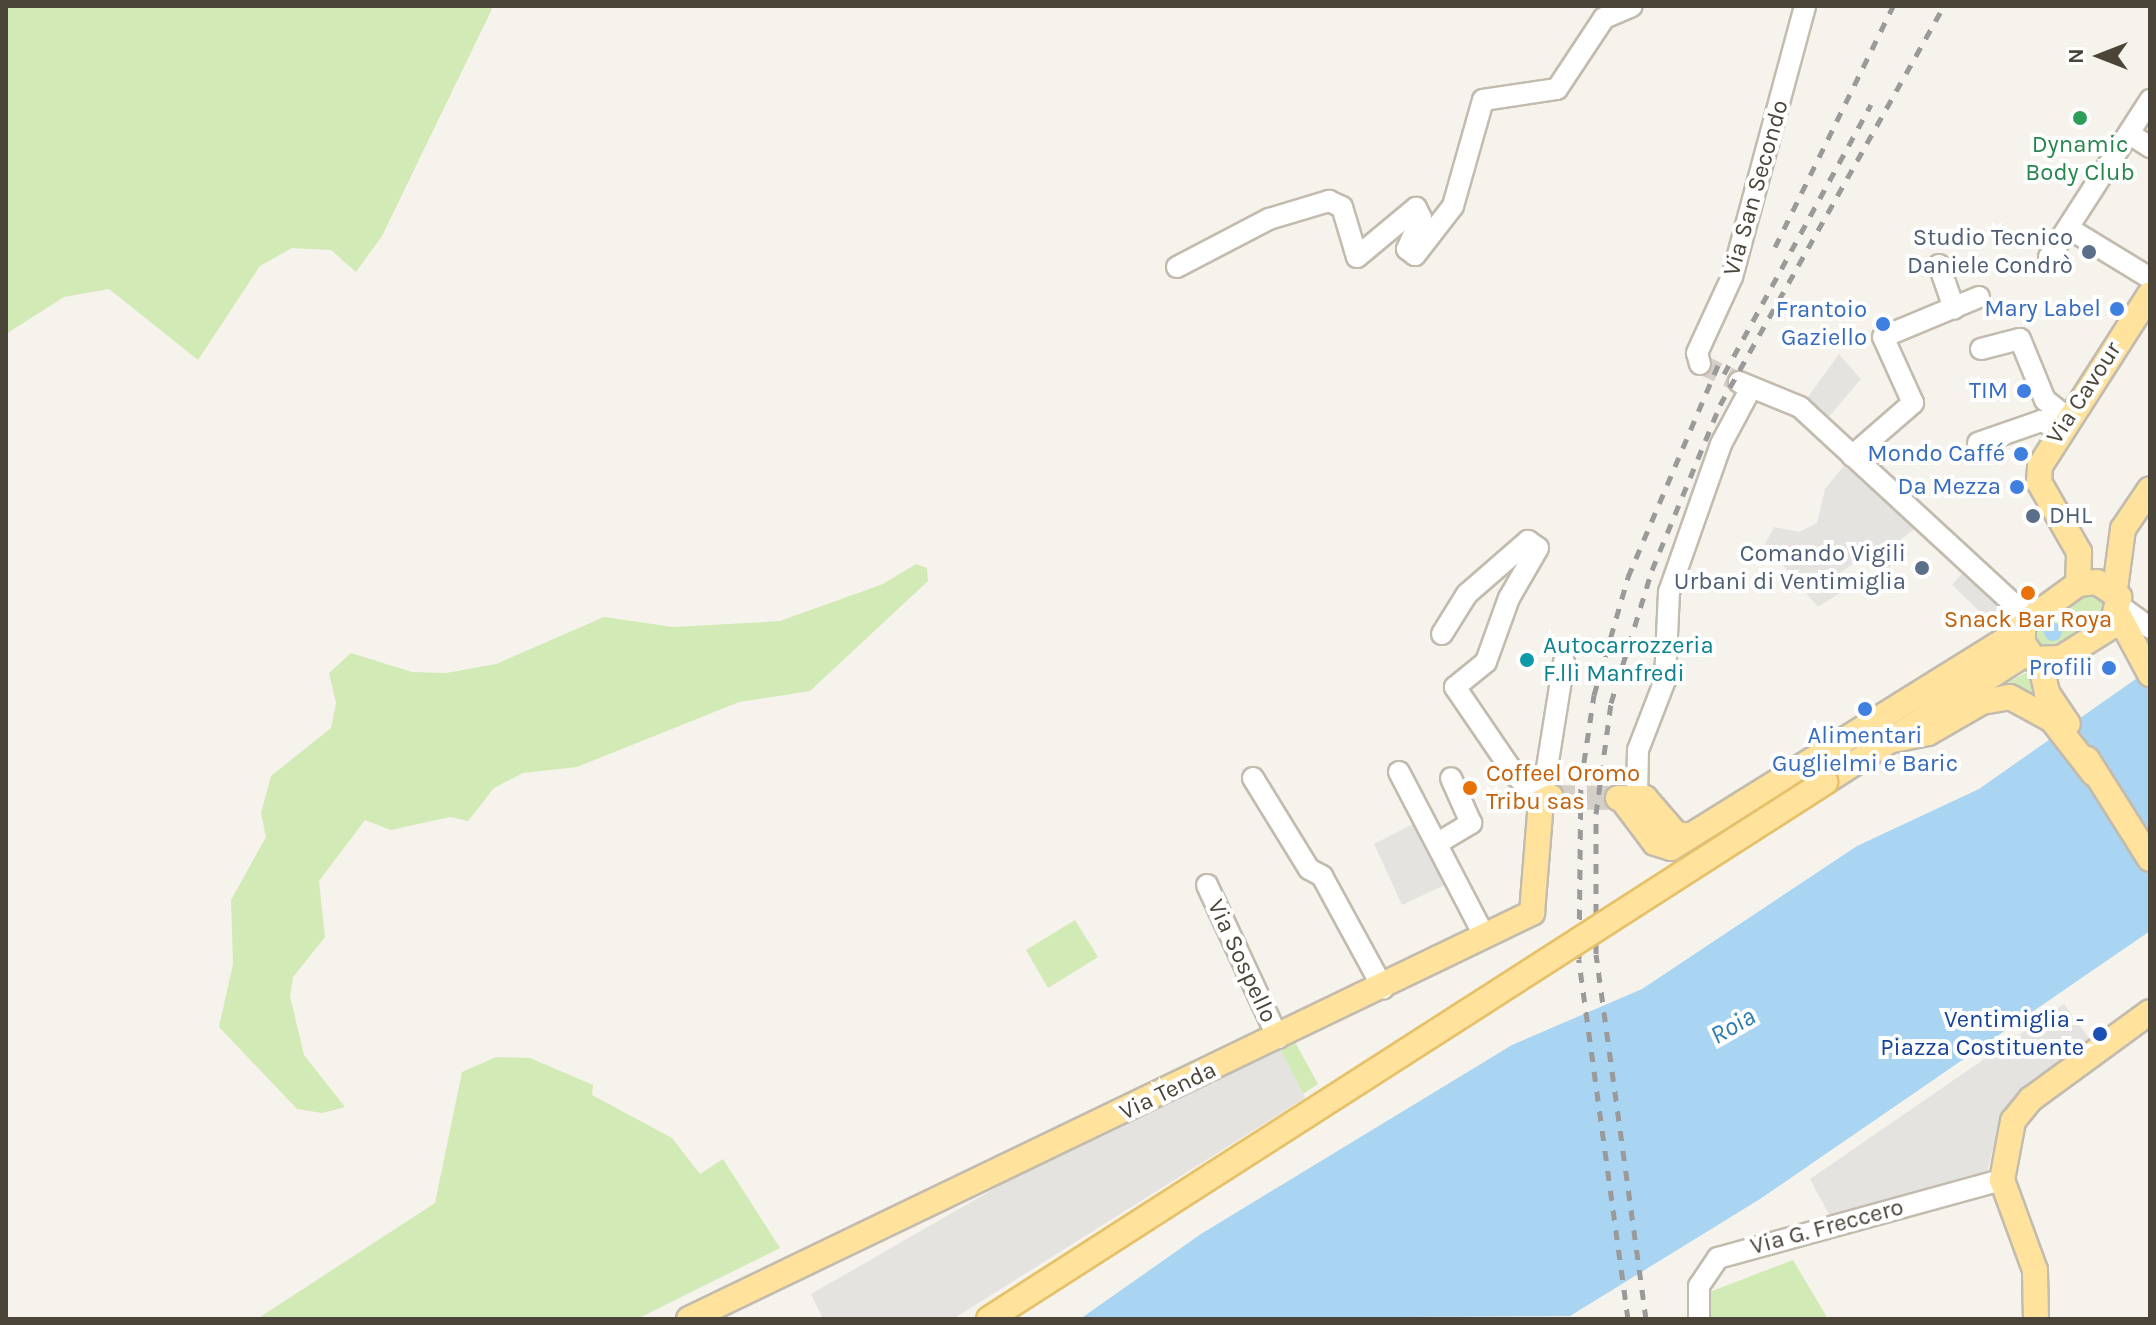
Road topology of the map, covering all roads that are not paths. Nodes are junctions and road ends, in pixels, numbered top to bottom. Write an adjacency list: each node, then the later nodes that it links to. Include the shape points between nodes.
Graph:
1 (1632, 6): 9 (street, via 1604,18 1557,89 1483,100 1453,206 1415,255 1407,249 1421,218 1416,208 1357,257 1342,207 1329,201 1269,219)
2 (1805, 6): 15 (street, Via San Secondo, via 1732,277 1697,353)
3 (2150, 100): 4 (street)
4 (2130, 134): 5 (street); 6 (street)
5 (2150, 147)
6 (2068, 228): 7 (street); 10 (street)
7 (2049, 257)
8 (1939, 265): 13 (street)
9 (1177, 267)
10 (2150, 278)
11 (2150, 294): 16 (main road, Via Cavour)
12 (1979, 297): 13 (street)
13 (1954, 308): 18 (street, via 1883,337 1913,403)
14 (1981, 349): 16 (street, via 2020,339 2045,400)
15 (1700, 364)
16 (2064, 424): 17 (street, via 2041,421); 21 (main road, Via Cavour, via 2043,457 2039,482)
17 (1978, 443)
18 (1852, 456): 26 (street); 35 (street, via 1804,402 1745,385 1669,592 1665,680)
19 (2150, 489): 20 (main road)
20 (2123, 529): 21 (main road, via 2108,542); 23 (main road)
21 (2074, 539): 22 (main road, Via Cavour)
22 (2078, 584): 23 (main road); 26 (main road)
23 (2118, 604): 24 (street); 26 (main road, via 2095,639); 27 (main road)
24 (2150, 628)
25 (1442, 634): 34 (street, via 1467,594 1528,541 1538,548 1509,598 1486,662 1455,687 1515,775)
26 (2031, 648): 29 (main road); 31 (main road); 35 (main road, via 1662,848)
27 (2145, 656)
28 (1564, 662): 34 (street)
29 (1888, 741): 31 (main road, via 1928,733 1996,698 2035,706); 45 (main road, bridge)
30 (1399, 772): 36 (street)
31 (2094, 774): 37 (main road)
32 (1253, 778): 40 (street, via 1309,869 1322,876)
33 (1451, 778): 36 (street, via 1471,823)
34 (1547, 798): 39 (main road, Via Tenda, via 1536,909)
35 (1622, 798)
36 (1438, 843): 39 (street)
37 (2150, 859)
38 (1207, 885): 42 (street, Via Sospello)
39 (1485, 937): 40 (main road, Via Tenda)
40 (1383, 988): 42 (main road, Via Tenda)
41 (2150, 1012): 43 (main road, via 2031,1099 2013,1121)
42 (1278, 1038): 44 (main road, Via Tenda)
43 (2002, 1180): 46 (street, Via G. Freccero, via 1718,1258 1699,1286); 47 (main road, via 2035,1270)
44 (689, 1319)
45 (989, 1319)
46 (1699, 1319)
47 (2036, 1319)

